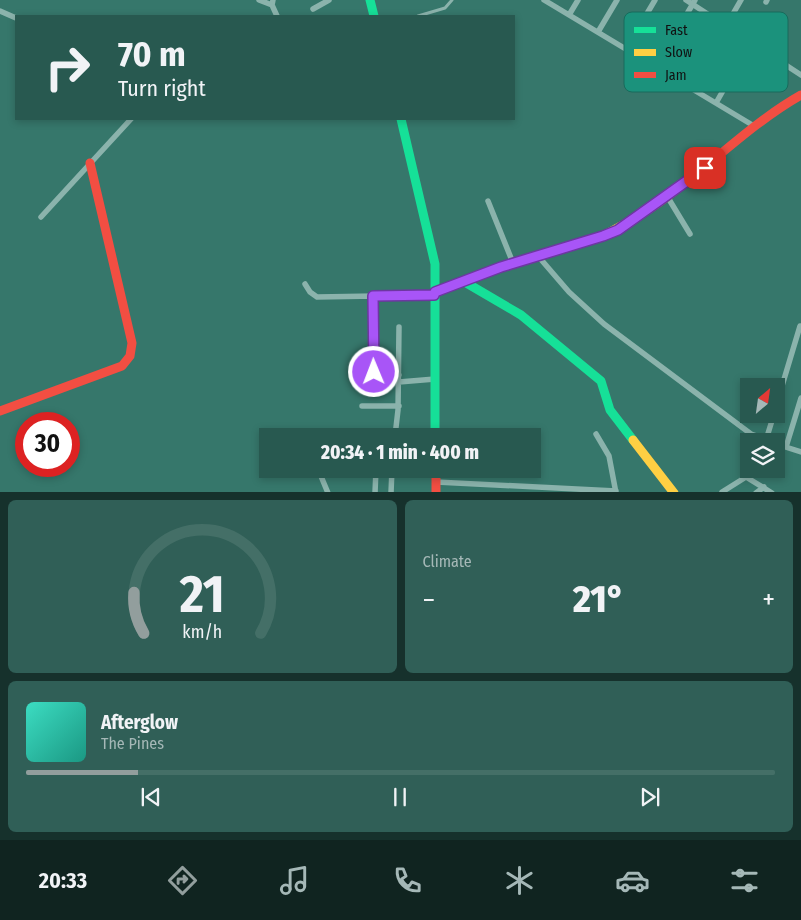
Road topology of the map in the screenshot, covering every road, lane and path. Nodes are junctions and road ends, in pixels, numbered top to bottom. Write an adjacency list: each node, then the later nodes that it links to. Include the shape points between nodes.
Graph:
1 (259, 0): 12 (street)
2 (329, 0): 13 (street)
3 (370, 0): 19 (street)
4 (452, 0): 20 (lane, via 445,8)
5 (544, 0): 21 (street)
6 (578, 0): 21 (street)
7 (617, 0): 23 (street)
8 (656, 0): 15 (street)
9 (686, 0): 11 (street)
10 (741, 0): 17 (street)
11 (693, 2): 16 (street)
12 (272, 3): 18 (street)
13 (312, 8)
14 (0, 11): 22 (street)
15 (649, 12)
16 (707, 12)
17 (734, 12)
18 (277, 15)
19 (374, 15)
20 (421, 15)
21 (569, 15): 23 (street)
22 (15, 18)
23 (598, 32): 24 (street)
24 (624, 48)
25 (788, 67): 26 (street)
26 (801, 75)
27 (696, 92): 30 (street)
28 (722, 92): 30 (street)
29 (801, 95): 33 (street)
30 (716, 104): 33 (street)
31 (130, 120): 34 (street)
32 (401, 120): 43 (street, via 431,241)
33 (754, 126): 35 (street, via 695,177)
34 (90, 163): 37 (street); 53 (street, via 132,343 130,360 122,366)
35 (667, 196): 38 (street); 39 (street, via 618,230)
36 (488, 201): 40 (street)
37 (41, 217)
38 (690, 234)
39 (538, 256): 40 (street); 56 (street, via 569,292 604,324)
40 (513, 263): 41 (street)
41 (463, 281): 43 (street); 71 (street, via 521,314 601,381 610,410)
42 (305, 284): 44 (street, via 317,297)
43 (435, 293): 44 (street); 49 (street)
44 (373, 296): 47 (street, via 374,372)
45 (800, 326): 48 (street)
46 (399, 327): 47 (street)
47 (399, 378): 49 (street); 52 (street)
48 (784, 378)
49 (435, 379): 55 (street)
50 (801, 398): 58 (street)
51 (362, 406): 52 (street)
52 (398, 406): 54 (street)
53 (0, 410)
54 (396, 428)
55 (435, 428)
56 (750, 433)
57 (596, 434): 70 (street, via 609,456)
58 (786, 447): 59 (street)
59 (801, 452)
60 (322, 478): 66 (street)
61 (376, 478): 67 (street)
62 (392, 478): 68 (street)
63 (436, 478): 64 (street)
64 (436, 482): 69 (street); 70 (street)
65 (764, 488): 72 (street, via 746,477); 73 (street); 74 (street)
66 (328, 492)
67 (375, 492)
68 (391, 492)
69 (436, 492)
70 (616, 492)
71 (674, 492)
72 (722, 492)
73 (756, 492)
74 (772, 492)

